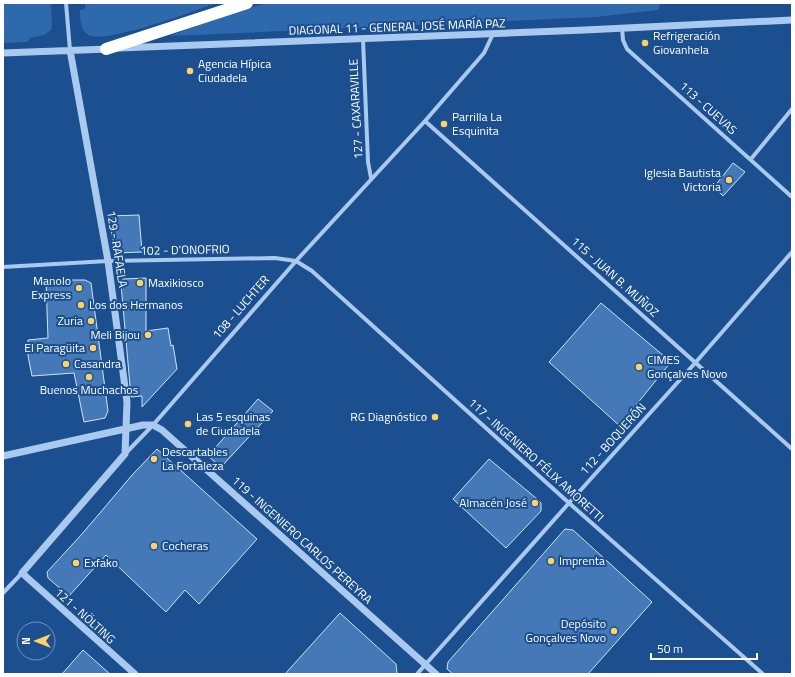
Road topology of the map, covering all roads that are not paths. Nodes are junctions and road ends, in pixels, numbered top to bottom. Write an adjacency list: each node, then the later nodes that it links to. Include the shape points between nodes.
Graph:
1 (66, 3): 8 (street)
2 (247, 3): 7 (highway)
3 (792, 20): 4 (street, DIAGONAL 11 - GENERAL JOSÉ MARÍA PAZ)
4 (622, 28): 5 (street, DIAGONAL 11 - GENERAL JOSÉ MARÍA PAZ); 12 (street, 113 - CUEVAS, via 627,49)
5 (493, 34): 6 (street, DIAGONAL 11 - GENERAL JOSÉ MARÍA PAZ); 11 (street, 108 - LUCHTER, via 484,53)
6 (363, 39): 7 (street, DIAGONAL 11 - GENERAL JOSÉ MARÍA PAZ); 13 (street, 127 - CAXARAVILLE, via 368,162)
7 (106, 49): 8 (street, DIAGONAL 11 - GENERAL JOSÉ MARÍA PAZ)
8 (70, 50): 9 (street, DIAGONAL 11 - GENERAL JOSÉ MARÍA PAZ); 16 (street, 129 - RAFAELA)
9 (3, 53)
10 (792, 109): 12 (street)
11 (425, 121): 13 (street, 108 - LUCHTER); 19 (street, 115 - JUAN B. MUÑOZ)
12 (751, 159): 14 (street, 113 - CUEVAS)
13 (372, 178): 17 (street, 108 - LUCHTER)
14 (792, 197)
15 (792, 252): 19 (street, 112 - BOQUERÓN)
16 (108, 261): 17 (street, 102 - D'ONOFRIO, via 275,258); 18 (street, 102 - D'ONOFRIO); 21 (street, 129 - RAFAELA, via 127,402)
17 (296, 261): 20 (street, 108 - LUCHTER); 25 (street, 117 - INGENIERO FÉLIX AMORETTI, via 312,271)
18 (3, 267)
19 (696, 362): 22 (street, 115 - JUAN B. MUÑOZ); 25 (street, 112 - BOQUERÓN)
20 (153, 425): 21 (street); 23 (street, 108 - LUCHTER); 28 (street, 119 - INGENIERO CARLOS PEREYRA, via 162,430)
21 (127, 428): 23 (street, 129 - RAFAELA); 24 (street)
22 (792, 449)
23 (125, 454): 26 (street, 108 - LUCHTER)
24 (3, 456)
25 (569, 503): 28 (street, 112 - BOQUERÓN); 32 (street, 117 - INGENIERO FÉLIX AMORETTI)
26 (22, 573): 27 (street, 108 - LUCHTER); 29 (street, 121 - NÖLTING)
27 (3, 593)
28 (426, 665): 30 (street, 112 - BOQUERÓN); 31 (street, 119 - INGENIERO CARLOS PEREYRA)
29 (134, 674)
30 (417, 674)
31 (436, 674)
32 (763, 674)

